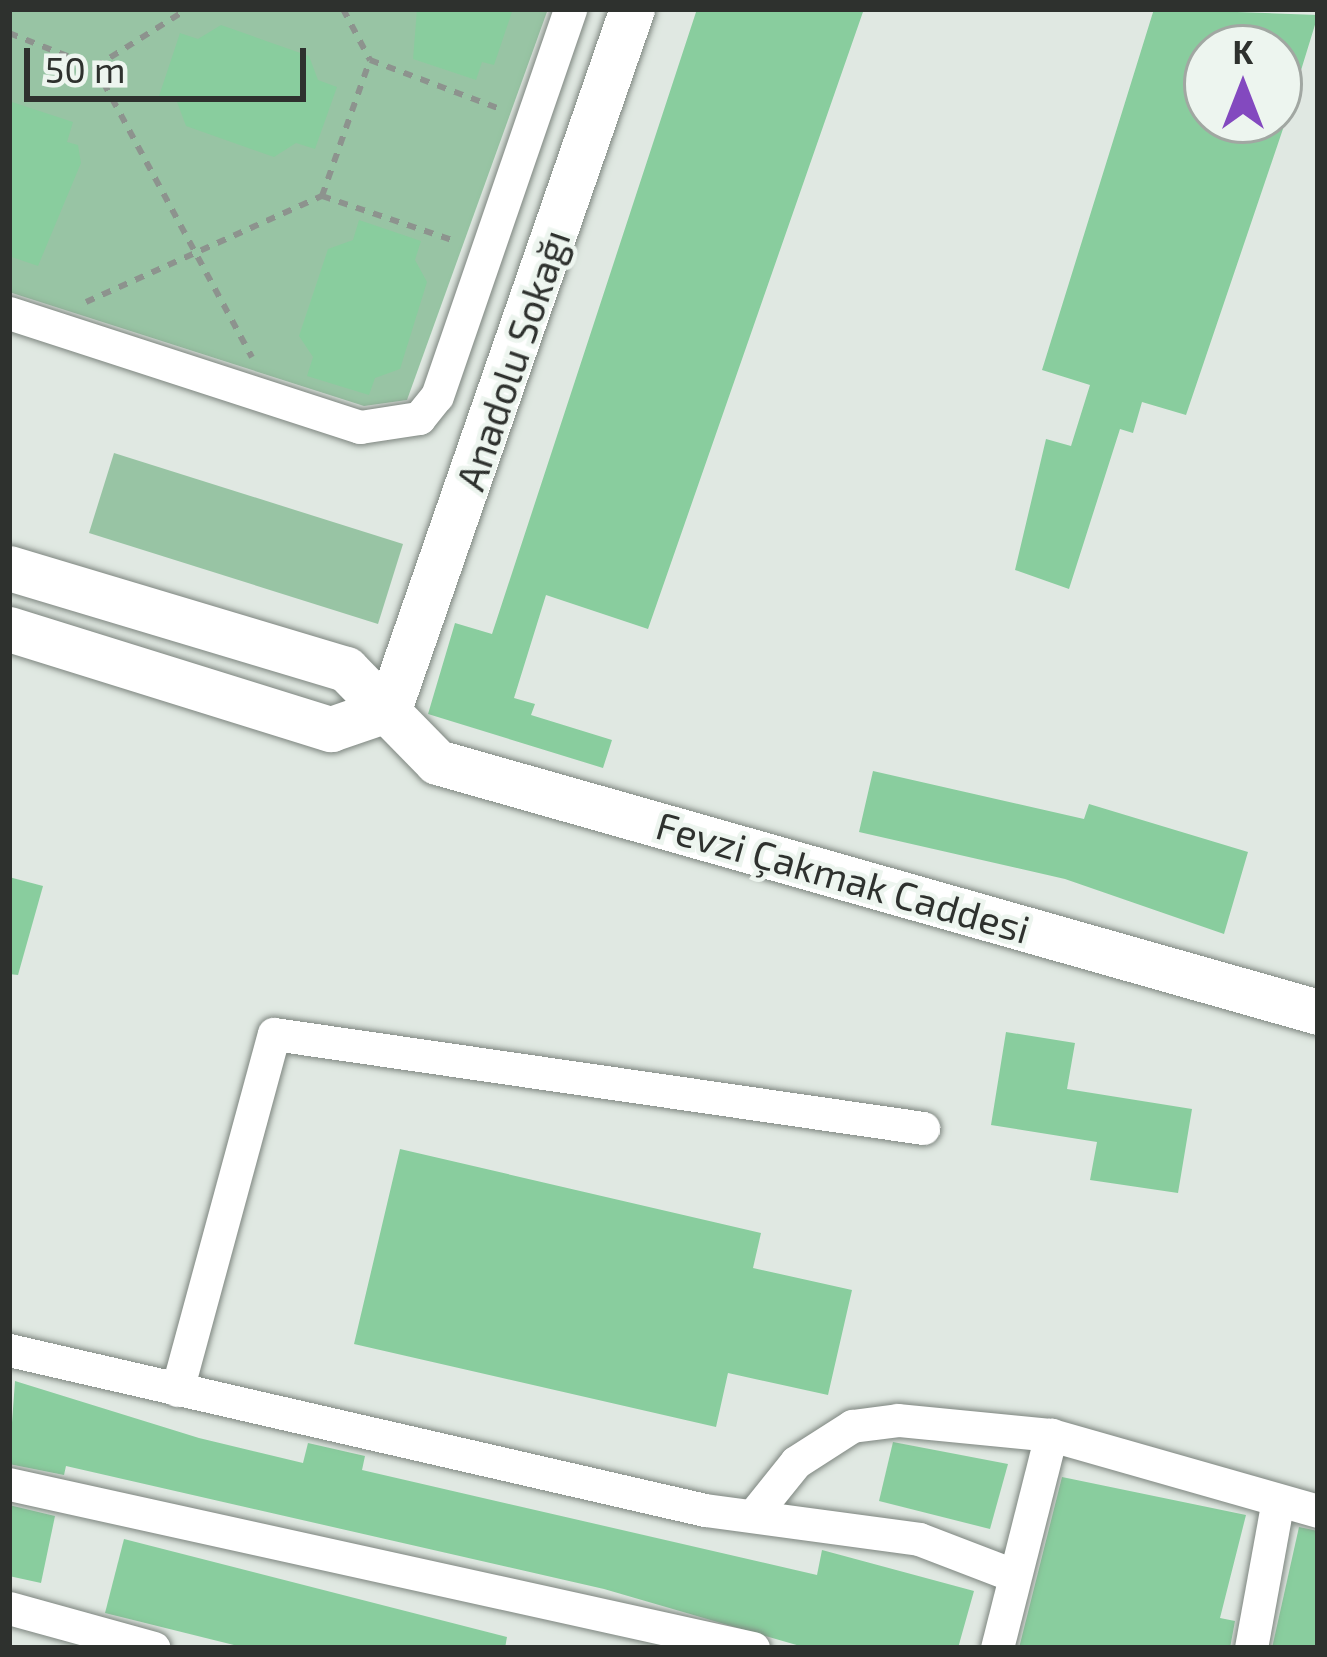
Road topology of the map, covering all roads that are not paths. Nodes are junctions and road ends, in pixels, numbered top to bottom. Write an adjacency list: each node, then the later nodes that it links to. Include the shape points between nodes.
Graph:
1 (570, 9): 3 (street, via 437,396 418,418 360,427)
2 (632, 9): 6 (street, Anadolu Sokağı)
3 (24, 318)
4 (9, 568): 6 (street, via 346,669)
5 (9, 629): 6 (street, via 331,729)
6 (389, 709): 7 (street, Fevzi Çakmak Caddesi, via 437,762)
7 (1318, 1012)
8 (923, 1128): 10 (street, via 274,1034)
9 (9, 1351): 10 (street)
10 (177, 1390): 15 (street)
11 (1051, 1435): 13 (street); 15 (street, via 852,1426 796,1462); 16 (street)
12 (9, 1484): 19 (street)
13 (1278, 1500): 14 (street); 21 (street)
14 (1318, 1511)
15 (755, 1513): 16 (street, via 919,1540)
16 (1010, 1574): 20 (street)
17 (9, 1608): 18 (street)
18 (154, 1648)
19 (753, 1648)
20 (998, 1648)
21 (1251, 1648)

